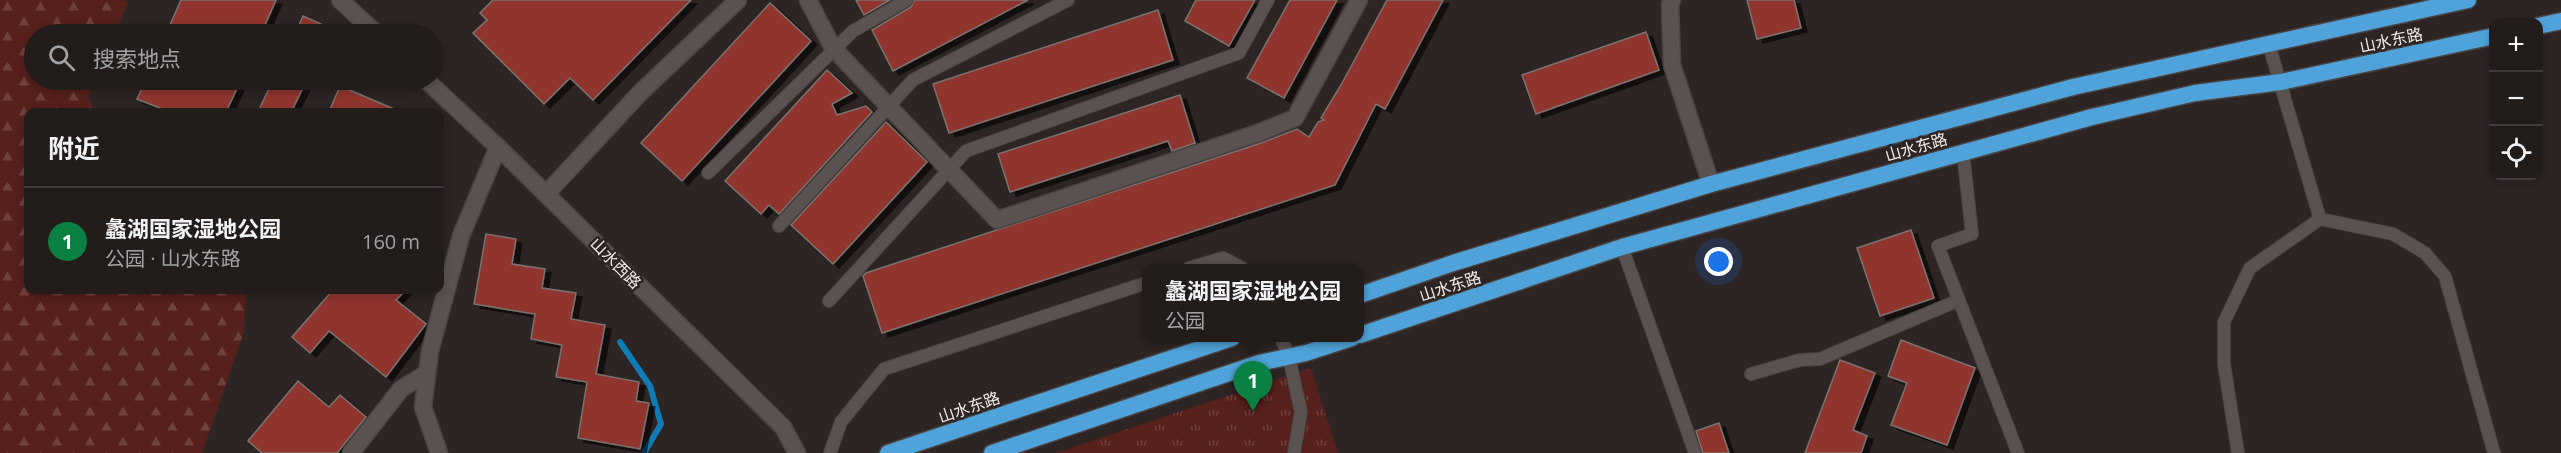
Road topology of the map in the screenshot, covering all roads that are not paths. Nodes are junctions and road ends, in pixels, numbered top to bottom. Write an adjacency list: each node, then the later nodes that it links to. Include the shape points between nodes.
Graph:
1 (340, 0): 12 (street)
2 (738, 0): 25 (street, via 640,93)
3 (808, 0): 16 (street)
4 (907, 0): 16 (lane, via 853,30)
5 (1068, 0): 19 (lane, via 913,80)
6 (1268, 0): 22 (lane, via 1239,53 966,151)
7 (1359, 0): 22 (street, via 1295,118 997,220)
8 (1672, 0): 24 (street, via 1672,65)
9 (2468, 0): 10 (highway, 山水东路)
10 (2427, 4): 15 (highway, 山水东路)
11 (2561, 21): 13 (highway)
12 (366, 24)
13 (2543, 25)
14 (2489, 37): 17 (highway, 山水东路)
15 (2269, 45): 17 (lane); 24 (highway, 山水东路, via 2073,87)
16 (833, 48): 19 (street); 23 (lane)
17 (2281, 82): 21 (highway, 山水东路, via 2195,93); 26 (lane)
18 (437, 90): 20 (street, 山水西路)
19 (888, 107): 22 (street); 27 (lane)
20 (498, 147): 25 (street, 山水西路); 40 (street, via 460,236)
21 (1963, 153): 28 (highway, 山水东路); 33 (lane, via 1972,234 1938,246)
22 (949, 170): 34 (lane)
23 (708, 173)
24 (1711, 184): 32 (highway, 山水东路, via 1453,262)
25 (546, 194): 44 (street, 山水西路, via 783,427)
26 (2320, 219): 51 (lane, via 2250,268 2224,322 2224,364); 52 (lane, via 2393,234 2425,253 2445,276)
27 (779, 226)
28 (1622, 247): 35 (highway, 山水东路); 49 (lane)
29 (1203, 264): 30 (lane, via 1223,258)
30 (1234, 264)
31 (1142, 284): 45 (lane, via 884,369 841,422)
32 (1364, 293)
33 (1959, 300): 41 (lane, via 1820,359 1800,360); 50 (lane)
34 (829, 301)
35 (1364, 333)
36 (1220, 342): 46 (highway, 山水东路)
37 (1283, 342): 39 (lane)
38 (1339, 342): 39 (highway)
39 (1289, 357): 47 (highway, via 1259,363); 48 (lane, via 1301,412)
40 (427, 373): 42 (street, via 401,389); 43 (street, via 423,407)
41 (1751, 374)
42 (351, 453)
43 (439, 453)
44 (797, 453)
45 (830, 453)
46 (888, 453)
47 (992, 453)
48 (1294, 453)
49 (1695, 453)
50 (2018, 453)
51 (2238, 453)
52 (2494, 453)

